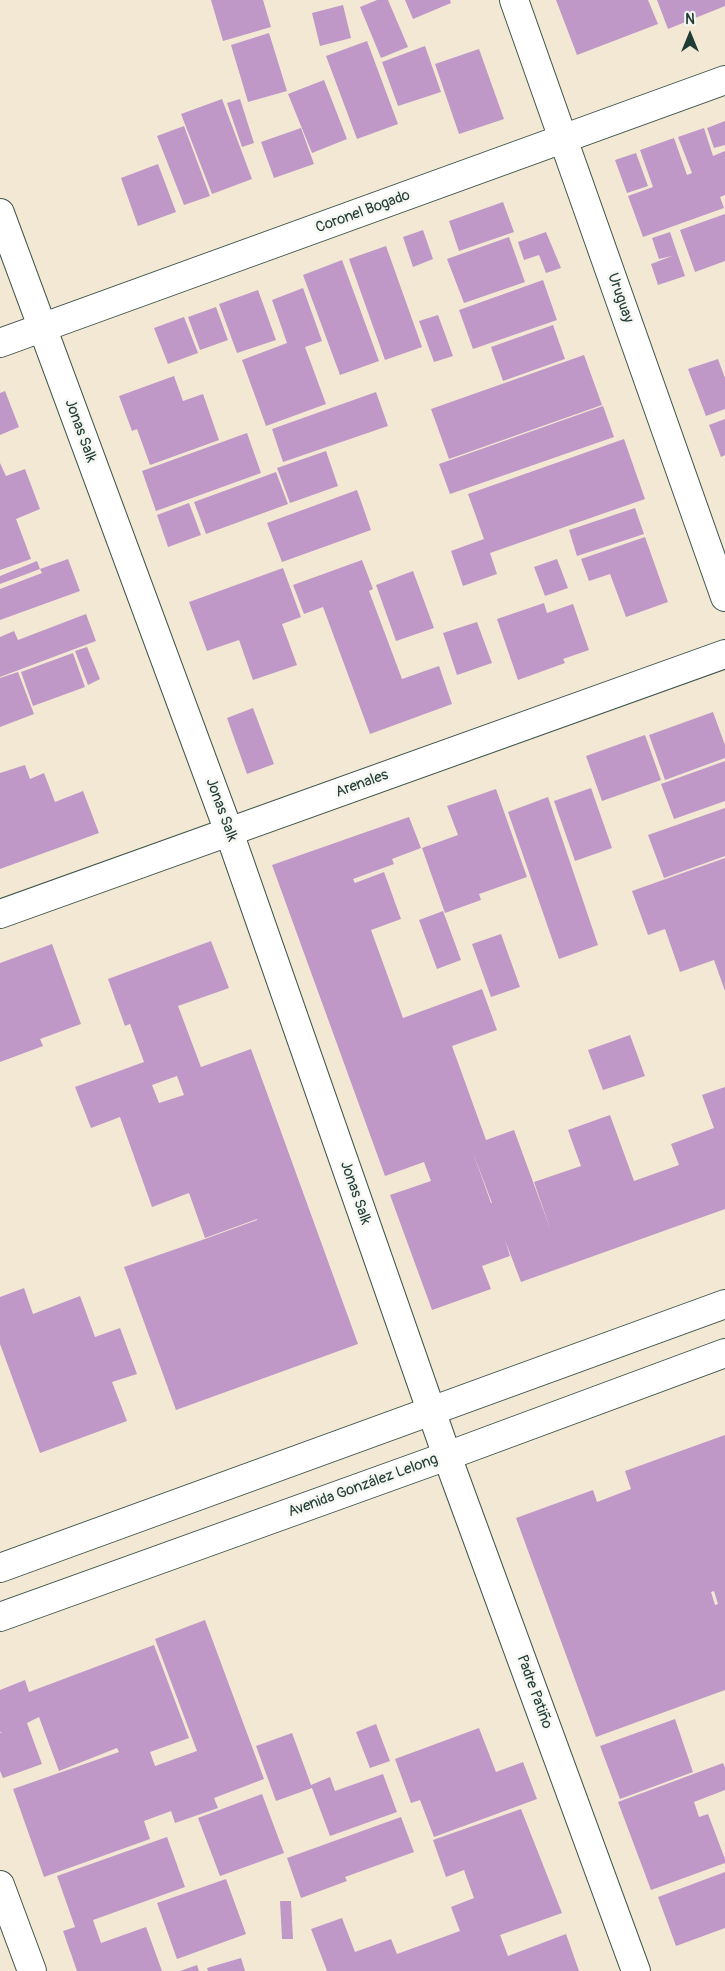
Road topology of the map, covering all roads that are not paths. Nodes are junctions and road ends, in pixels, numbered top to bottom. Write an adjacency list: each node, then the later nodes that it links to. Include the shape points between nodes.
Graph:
1 (514, 0): 3 (street, Uruguay)
2 (725, 80): 3 (street, Coronel Bogado)
3 (563, 139): 5 (street, Coronel Bogado); 7 (street, Uruguay)
4 (0, 213): 5 (street, Jonas Salk)
5 (41, 328): 6 (street, Coronel Bogado); 9 (street, Jonas Salk)
6 (0, 343)
7 (725, 597)
8 (725, 654): 9 (street, Arenales)
9 (229, 832): 10 (street, Arenales); 13 (street, Jonas Salk)
10 (0, 914)
11 (725, 1304): 13 (street)
12 (725, 1353): 14 (street, Avenida González Lelong)
13 (432, 1412): 14 (street, Padre Patiño); 15 (street)
14 (447, 1456): 16 (street, Avenida González Lelong); 19 (street, Padre Patiño)
15 (0, 1568)
16 (0, 1617)
17 (0, 1885): 18 (street)
18 (32, 1971)
19 (636, 1971)

